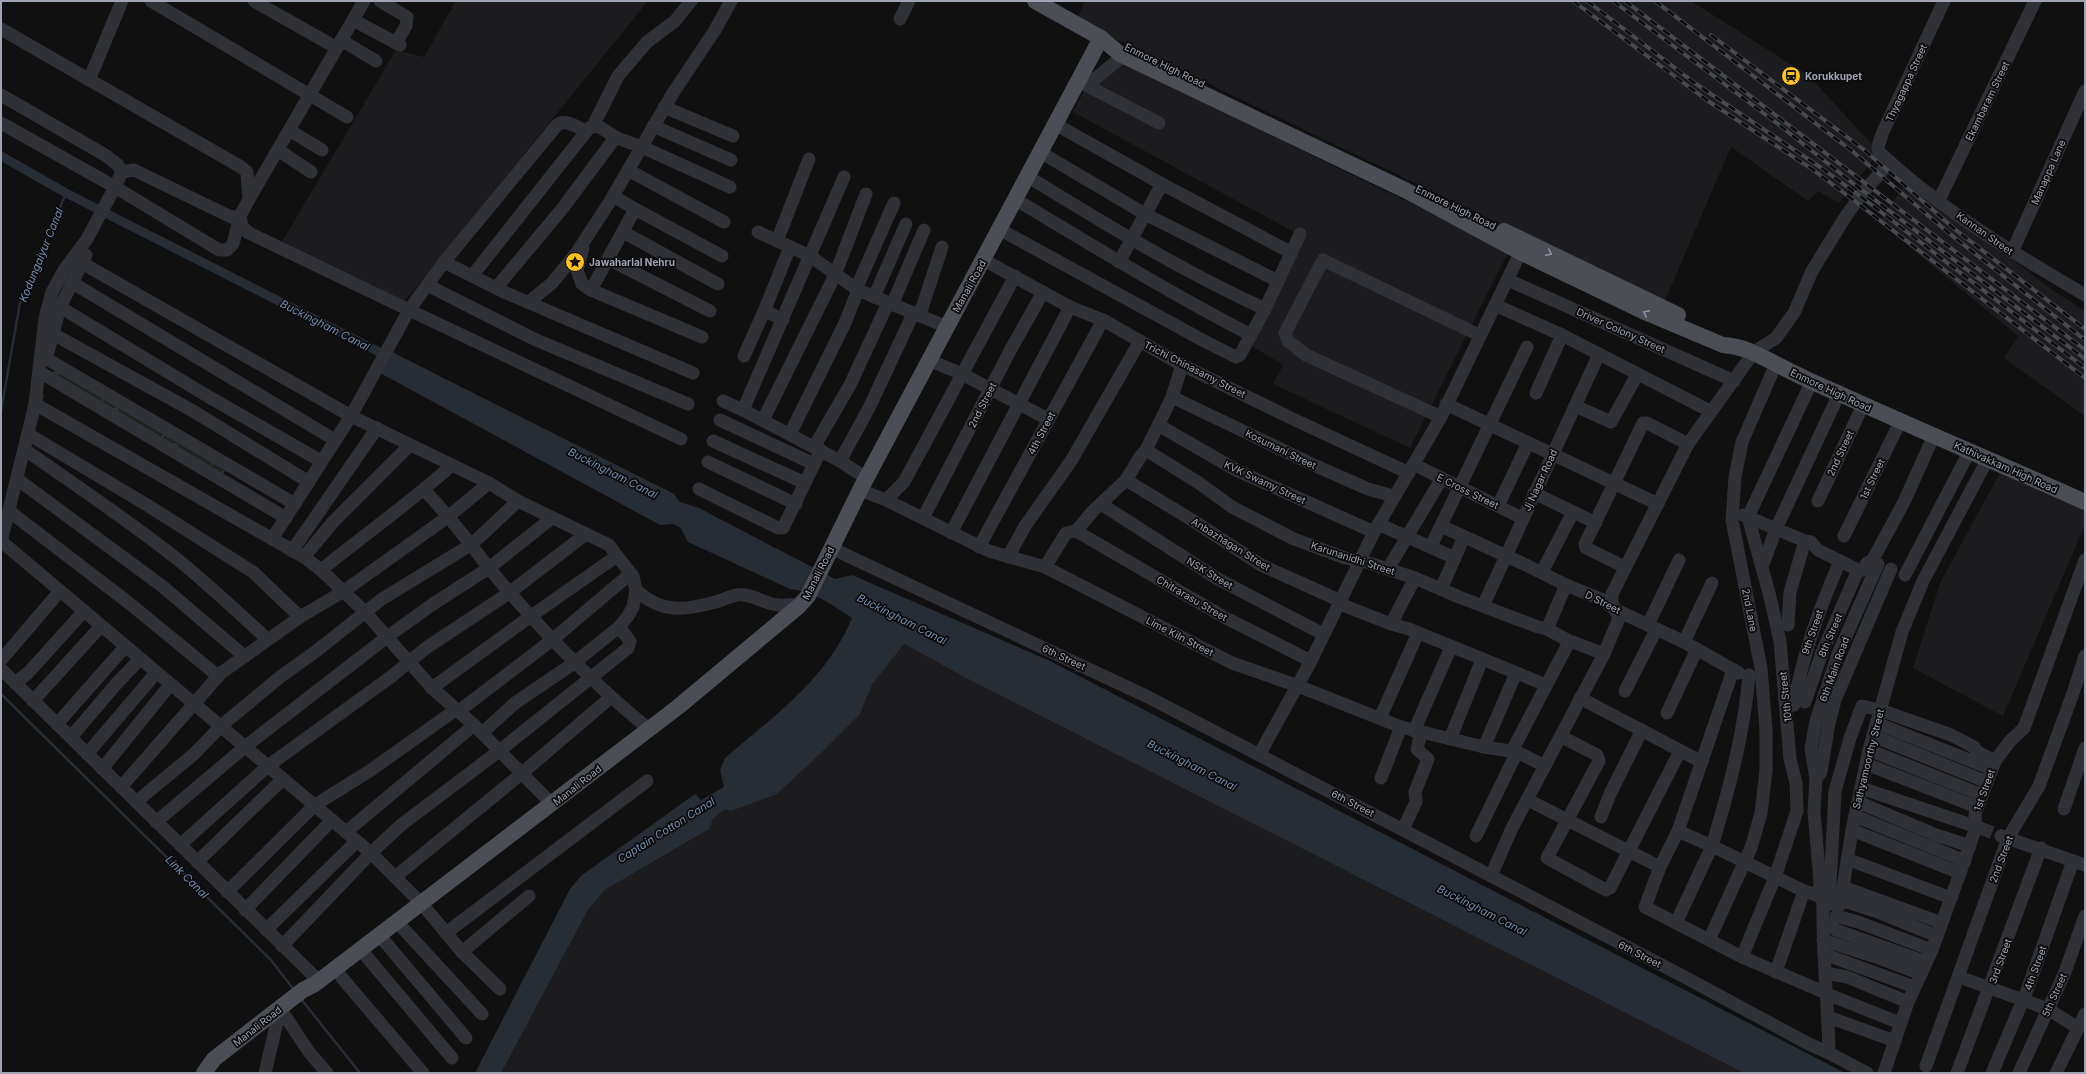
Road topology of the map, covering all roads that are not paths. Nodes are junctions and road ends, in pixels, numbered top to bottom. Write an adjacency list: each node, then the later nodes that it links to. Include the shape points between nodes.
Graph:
1 (122, 1): 19 (street)
2 (151, 1): 23 (street)
3 (254, 1): 16 (street)
4 (364, 1): 13 (street)
5 (691, 1): 30 (street, via 674,21 647,42 618,76)
6 (731, 1): 24 (street)
7 (908, 1): 12 (street)
8 (1036, 1): 15 (main road)
9 (1944, 1): 40 (street, Thyagappa Street, via 1878,147 1879,152)
10 (2035, 1): 52 (street, Ekambaram Street)
11 (388, 3): 13 (street, via 407,17 408,22 398,44)
12 (900, 19)
13 (353, 20): 16 (street)
14 (1, 29): 19 (street)
15 (1105, 41): 17 (main road, Enmore High Road); 20 (main road, Manali Road); 71 (main road, Enmore High Road, via 1124,44)
16 (339, 44): 18 (street); 23 (street)
17 (1124, 56): 20 (street, via 1095,79); 71 (main road, Enmore High Road)
18 (376, 61)
19 (89, 80): 53 (street, via 241,167 247,172)
20 (1084, 84): 27 (street); 28 (main road, Manali Road)
21 (2085, 91): 72 (street, Manappa Lane)
22 (1, 95): 42 (street, via 105,154)
23 (309, 95): 25 (street); 31 (street)
24 (664, 107): 29 (street); 32 (street)
25 (347, 117)
26 (1, 123): 48 (street)
27 (1159, 123)
28 (1055, 124): 37 (main road, Manali Road); 46 (street)
29 (653, 126): 34 (street); 39 (street)
30 (590, 128): 33 (street, via 598,126); 78 (street, via 565,122 556,125); 82 (street)
31 (289, 130): 35 (street); 36 (street)
32 (733, 136)
33 (617, 138): 34 (street); 89 (street)
34 (642, 147): 41 (street); 47 (street)
35 (278, 150): 43 (street); 53 (street)
36 (322, 150)
37 (1040, 152): 44 (main road, Manali Road); 56 (street)
38 (809, 159): 68 (street)
39 (731, 160)
40 (1890, 162): 52 (street, Kannan Street); 115 (street, via 1844,219 1812,271 1794,313 1785,326 1776,338)
41 (628, 170): 50 (street); 58 (street)
42 (122, 172): 48 (street); 57 (street, via 134,170 231,217)
43 (311, 172)
44 (1027, 176): 51 (main road, Manali Road); 67 (street)
45 (844, 177): 75 (street)
46 (1162, 184): 56 (street); 73 (street)
47 (730, 187)
48 (114, 189): 57 (street, via 219,250 227,250 233,244); 133 (street, via 87,239 64,270 49,302)
49 (866, 194): 81 (street)
50 (613, 196): 55 (street); 66 (street)
51 (1015, 199): 60 (main road, Manali Road); 79 (street)
52 (1939, 200): 72 (street, Kannan Street)
53 (248, 201): 57 (street)
54 (894, 203): 91 (street)
55 (635, 209): 63 (street); 74 (street)
56 (1145, 214): 67 (street); 85 (street)
57 (240, 216): 102 (street, via 242,227 249,233)
58 (724, 222)
59 (906, 224): 94 (street)
60 (999, 228): 77 (main road, Manali Road); 109 (street, via 1233,356 1240,355)
61 (101, 229): 80 (street)
62 (924, 230): 96 (street)
63 (623, 232): 76 (street); 87 (street)
64 (758, 232): 68 (street)
65 (1300, 234): 73 (street)
66 (585, 240): 90 (street, via 578,270 582,284); 95 (street, via 552,283)
67 (1132, 240): 79 (street); 101 (street, via 1202,279)
68 (777, 241): 69 (street)
69 (790, 247): 75 (street); 100 (street)
70 (942, 247): 104 (street)
71 (1523, 247): 84 (street); 115 (main road, Enmore High Road, via 1728,339 1735,346)
72 (2012, 252): 93 (street, Kannan Street)
73 (1292, 253): 85 (street)
74 (722, 256)
75 (810, 256): 81 (street); 105 (street)
76 (608, 259): 90 (street); 103 (street)
77 (984, 260): 83 (street, Trichi Chinasamy Street); 107 (main road, Manali Road)
78 (444, 262): 82 (street); 88 (street)
79 (1119, 262): 109 (street)
80 (82, 263): 86 (street); 139 (street)
81 (835, 275): 91 (street); 145 (street)
82 (472, 276): 89 (street)
83 (1015, 276): 92 (street, Trichi Chinasamy Street); 124 (street)
84 (1508, 280): 97 (street); 126 (street, Driver Colony Street)
85 (1278, 281): 101 (street)
86 (71, 282): 98 (street); 154 (street)
87 (718, 284)
88 (427, 285): 102 (street); 134 (street, via 534,339)
89 (496, 288): 95 (street)
90 (592, 290): 112 (street)
91 (857, 290): 94 (street); 151 (street, via 845,322)
92 (1043, 292): 99 (street, Trichi Chinasamy Street); 128 (street, 2nd Street)
93 (2085, 295)
94 (874, 297): 96 (street)
95 (529, 302): 122 (street)
96 (890, 304): 104 (street); 159 (street)
97 (1495, 305): 110 (street); 111 (street)
98 (60, 307): 108 (street); 165 (street, via 208,397)
99 (1070, 307): 106 (street, Trichi Chinasamy Street); 135 (street)
100 (765, 309): 105 (street); 117 (street)
101 (1265, 309): 109 (street)
102 (409, 310): 139 (street); 153 (street)
103 (710, 312)
104 (917, 313): 107 (street); 164 (street)
105 (782, 320): 140 (street)
106 (1103, 320): 113 (street, Trichi Chinasamy Street); 143 (street, 4th Street)
107 (947, 327): 119 (main road, Manali Road)
108 (53, 334): 118 (street); 176 (street, via 193,411)
109 (1251, 335)
110 (1480, 335): 136 (street); 142 (street, via 1323,260 1285,333 1288,341 1306,355)
111 (1562, 335): 116 (street); 129 (street)
112 (702, 336)
113 (1140, 341): 121 (street, Trichi Chinasamy Street); 224 (street, via 1071,461 1025,526)
114 (1528, 346): 147 (street)
115 (1754, 352): 120 (main road, Enmore High Road); 126 (street)
116 (1599, 354): 125 (street); 138 (street, Jj Nagar Road)
117 (744, 356)
118 (47, 359): 123 (street); 170 (street)
119 (929, 360): 124 (street); 179 (main road, Manali Road)
120 (1776, 364): 127 (main road, Enmore High Road); 196 (street, 2nd Lane, via 1742,442)
121 (1182, 365): 131 (street); 171 (street, Trichi Chinasamy Street, via 1293,419)
122 (693, 373)
123 (43, 374): 133 (street); 175 (street)
124 (962, 374): 128 (street); 186 (street, via 904,482)
125 (1637, 374): 138 (street, via 1612,422); 141 (street)
126 (1734, 381): 141 (street)
127 (1812, 381): 130 (main road, Enmore High Road); 199 (street)
128 (990, 389): 135 (street); 202 (street, 2nd Street)
129 (1536, 393)
130 (1839, 394): 137 (main road, Enmore High Road); 207 (street)
131 (1172, 397): 148 (street); 185 (street, Kosumani Street, via 1316,466)
132 (723, 401): 140 (street, Lime Kiln Street)
133 (35, 404): 150 (street); 214 (street)
134 (688, 404)
135 (1020, 404): 143 (street); 209 (street)
136 (1446, 404): 142 (street); 147 (street)
137 (1863, 405): 146 (main road, Enmore High Road); 188 (street, 2nd Street)
138 (1575, 406): 162 (street, Jj Nagar Road)
139 (354, 410): 149 (street); 154 (street)
140 (743, 410): 145 (street, Lime Kiln Street)
141 (1710, 411): 157 (street)
142 (1441, 417): 171 (street)
143 (1048, 419): 219 (street, 4th Street)
144 (720, 420): 167 (street)
145 (763, 420): 151 (street, Lime Kiln Street)
146 (1900, 422): 152 (main road, Enmore High Road); 211 (street, 1st Street)
147 (1491, 425): 156 (street); 181 (street)
148 (1160, 426): 161 (street); 206 (street, KVK Swamy Street, via 1238,471)
149 (377, 428): 158 (street); 221 (street)
150 (28, 434): 160 (street); 258 (street, via 254,572)
151 (790, 434): 159 (street, Lime Kiln Street)
152 (1930, 437): 189 (main road, Kathivakkam High Road); 230 (street, 6th Main Road, via 1904,502)
153 (681, 439)
154 (335, 440): 165 (street)
155 (713, 441): 178 (street)
156 (1528, 443): 162 (street); 194 (street)
157 (1688, 444): 180 (street, via 1643,422); 193 (street)
158 (410, 445): 168 (street); 221 (street)
159 (817, 449): 164 (street, Lime Kiln Street); 167 (street)
160 (24, 450): 172 (street); 268 (street, via 177,558)
161 (1146, 450): 174 (street); 229 (street, Karunanidhi Street, via 1232,507 1294,539)
162 (1552, 455): 180 (street); 184 (street, Jj Nagar Road)
163 (1966, 458): 241 (street)
164 (840, 460): 179 (street, Lime Kiln Street)
165 (321, 461): 176 (street)
166 (708, 462): 191 (street)
167 (814, 464): 178 (street)
168 (452, 465): 177 (street); 183 (street)
169 (1984, 466): 243 (street, Sathyamoorthy Street)
170 (234, 468): 175 (street); 190 (street)
171 (1412, 469): 173 (street, E Cross Street); 185 (street)
172 (17, 478): 195 (street); 276 (street, via 162,586)
173 (1442, 478): 181 (street, E Cross Street); 212 (street)
174 (1126, 480): 192 (street); 252 (street, Anbazhagan Street, via 1261,565)
175 (226, 482): 200 (street)
176 (309, 482): 190 (street)
177 (489, 483): 187 (street); 198 (street)
178 (805, 483): 191 (street)
179 (863, 484): 186 (street, Lime Kiln Street); 220 (main road, Manali Road)
180 (1614, 484): 193 (street); 204 (street)
181 (1460, 487): 194 (street, E Cross Street); 205 (street)
182 (699, 489): 191 (street, via 781,528 786,526)
183 (424, 490): 198 (street); 237 (street)
184 (1534, 493): 197 (street); 203 (street, Jj Nagar Road)
185 (1393, 496): 206 (street)
186 (886, 500): 202 (street, Lime Kiln Street)
187 (518, 501): 201 (street); 217 (street)
188 (1818, 501)
189 (2085, 502)
190 (295, 504): 200 (street)
191 (796, 504)
192 (1101, 504): 208 (street); 266 (street, NSK Street, via 1218,579)
193 (1658, 504): 232 (street)
194 (1498, 506): 203 (street, E Cross Street)
195 (9, 511): 216 (street); 290 (street, via 129,602)
196 (1732, 511): 199 (street); 284 (street, 2nd Lane)
197 (1573, 512): 204 (street); 239 (street)
198 (449, 516): 217 (street); 249 (street)
199 (1748, 517): 207 (street); 233 (street, 10th Street)
200 (286, 518): 214 (street)
201 (552, 518): 210 (street); 234 (street)
202 (923, 518): 209 (street, Lime Kiln Street)
203 (1522, 518): 223 (street, Jj Nagar Road)
204 (1596, 523): 232 (street, via 1585,547)
205 (1441, 526): 213 (street, D Street); 218 (street)
206 (1376, 528): 212 (street, KVK Swamy Street); 229 (street)
207 (1776, 529): 215 (street); 233 (street)
208 (1076, 531): 231 (street, via 1066,533); 281 (street, Chitrarasu Street, via 1224,616)
209 (951, 532): 219 (street, Lime Kiln Street)
210 (586, 534): 222 (street, via 609,546); 250 (street)
211 (1844, 536)
212 (1406, 537): 218 (street, KVK Swamy Street); 235 (street)
213 (1464, 537): 223 (street, D Street); 225 (street)
214 (272, 540): 221 (street)
215 (1805, 541): 228 (street, via 1811,542 1818,550); 260 (street, via 1790,592)
216 (1, 542): 248 (street)
217 (472, 544): 234 (street); 256 (street)
218 (1429, 545): 225 (street, KVK Swamy Street)
219 (979, 547): 224 (street, Lime Kiln Street)
220 (830, 548): 251 (main road, Manali Road); 327 (street, 6th Street, via 1148,697)
221 (298, 554): 237 (street)
222 (617, 556): 240 (street); 257 (street)
223 (1506, 556): 239 (street, D Street); 253 (street, Jj Nagar Road)
224 (1008, 557): 231 (street, Lime Kiln Street)
225 (1455, 558): 246 (street)
226 (1679, 560): 263 (street)
227 (2085, 560): 330 (street, 1st Street, via 2024,728 2010,741)
228 (1840, 561): 238 (street); 302 (street, 9th Street, via 1806,648)
229 (1360, 562): 235 (street, Karunanidhi Street); 252 (street)
230 (1875, 562): 236 (street); 238 (street, via 1867,563 1863,570); 337 (street, 6th Main Road, via 1838,654 1816,721 1811,749)
231 (1045, 567): 295 (street, Lime Kiln Street, via 1232,664)
232 (1625, 567): 254 (street, via 1611,598)
233 (1762, 567): 378 (street, 10th Street, via 1780,641 1790,759 1796,783 1797,811)
234 (489, 568): 250 (street); 267 (street)
235 (1388, 569): 242 (street, Karunanidhi Street)
236 (1891, 569): 241 (street); 337 (street, 6th Main Road, via 1835,700 1821,772)
237 (321, 570): 249 (street)
238 (1858, 570): 302 (street, 8th Street)
239 (1542, 572): 245 (street, D Street)
240 (630, 574): 247 (street, via 633,576); 269 (street)
241 (1905, 575): 243 (street)
242 (1415, 578): 246 (street, Karunanidhi Street); 259 (street)
243 (1924, 581): 304 (street, Sathyamoorthy Street, via 1902,632)
244 (1712, 583): 271 (street)
245 (1566, 585): 254 (street, D Street, via 1603,600); 264 (street)
246 (1440, 589): 253 (street, Karunanidhi Street)
247 (636, 590): 251 (street, via 652,603 679,610 703,606 735,595 744,595 780,606); 262 (street, via 633,607)
248 (60, 591): 255 (street); 279 (street)
249 (344, 591): 256 (street); 258 (street)
250 (509, 593): 257 (street); 282 (street)
251 (804, 601): 312 (main road, Manali Road)
252 (1340, 603): 259 (street, Anbazhagan Street); 266 (street)
253 (1483, 606): 264 (street, Karunanidhi Street)
254 (1616, 610): 263 (street, D Street); 275 (street, via 1618,622)
255 (84, 611): 261 (street); 292 (street, via 28,673)
256 (365, 612): 267 (street); 309 (street, via 280,676)
257 (530, 616): 269 (street); 296 (street)
258 (300, 617): 268 (street)
259 (1391, 624): 265 (street, Anbazhagan Street)
260 (1788, 625)
261 (101, 626): 272 (street); 300 (street)
262 (619, 627): 283 (street); 291 (street, via 630,641 628,648)
263 (1652, 627): 271 (street, D Street); 297 (street)
264 (1547, 629): 270 (street, Karunanidhi Street)
265 (1418, 633): 273 (street, Anbazhagan Street); 306 (street)
266 (1323, 634): 281 (street)
267 (387, 637): 282 (street); 319 (street)
268 (267, 639): 276 (street)
269 (552, 640): 283 (street); 303 (street)
270 (1571, 642): 275 (street, Karunanidhi Street); 294 (street)
271 (1684, 642): 274 (street, D Street)
272 (125, 646): 278 (street); 308 (street)
273 (1451, 647): 280 (street, Anbazhagan Street); 314 (street)
274 (1697, 649): 286 (street, D Street); 305 (street)
275 (1604, 654): 299 (street)
276 (244, 656): 290 (street)
277 (2085, 656): 361 (street, 2nd Street, via 2038,786)
278 (140, 659): 287 (street); 317 (street)
279 (1, 660)
280 (1482, 660): 288 (street, Anbazhagan Street); 318 (street)
281 (1311, 661): 295 (street)
282 (409, 662): 296 (street); 331 (street)
283 (574, 663): 291 (street); 311 (street)
284 (1761, 668): 289 (street, via 1753,670); 370 (street, 2nd Lane, via 1766,771 1761,813 1751,848)
285 (1, 669): 292 (street)
286 (1733, 670): 289 (street, D Street); 328 (street)
287 (156, 673): 293 (street); 326 (street)
288 (1516, 673): 294 (street, Anbazhagan Street); 320 (street)
289 (1749, 675): 364 (street, via 1736,764)
290 (218, 676): 301 (street)
291 (591, 679): 298 (street); 324 (street)
292 (15, 683): 300 (street)
293 (170, 685): 301 (street); 333 (street)
294 (1546, 685): 325 (street)
295 (1298, 686): 306 (street, Lime Kiln Street); 327 (street)
296 (432, 688): 303 (street)
297 (1625, 691)
298 (610, 698): 312 (street); 334 (street)
299 (1580, 698): 313 (street); 315 (street)
300 (33, 700): 308 (street)
301 (194, 704): 309 (street); 340 (street)
302 (1800, 704)
303 (459, 710): 311 (street); 347 (street)
304 (1880, 710): 307 (street, Sathyamoorthy Street); 330 (street, via 1951,735 1974,746 1976,751); 385 (street, via 1862,706 1837,785 1833,803)
305 (1667, 713)
306 (1380, 718): 310 (street, Lime Kiln Street)
307 (1876, 723): 316 (street, Sathyamoorthy Street); 330 (street)
308 (57, 724): 317 (street)
309 (221, 726): 319 (street); 344 (street, via 194,754)
310 (1401, 727): 314 (street, Lime Kiln Street); 335 (street)
311 (478, 729): 324 (street); 359 (street)
312 (649, 729): 346 (main road, Manali Road)
313 (1642, 730): 322 (street); 351 (street)
314 (1418, 732): 318 (street, Lime Kiln Street); 356 (street, via 1416,749 1428,759 1415,792 1416,802)
315 (1562, 736): 332 (street); 353 (street, via 1597,755 1599,759)
316 (1873, 736): 323 (street, Sathyamoorthy Street); 339 (street)
317 (70, 737): 326 (street)
318 (1450, 739): 320 (street, Lime Kiln Street)
319 (246, 746): 331 (street); 354 (street)
320 (1484, 747): 325 (street, Lime Kiln Street)
321 (2085, 748): 349 (street)
322 (1680, 750): 328 (street); 367 (street)
323 (1869, 750): 329 (street, Sathyamoorthy Street); 342 (street)
324 (499, 751): 334 (street); 368 (street, via 401,825)
325 (1514, 751): 332 (street, Lime Kiln Street); 360 (street)
326 (87, 754): 333 (street)
327 (1259, 755): 356 (street, 6th Street)
328 (1702, 762): 358 (street)
329 (1866, 764): 341 (street, Sathyamoorthy Street); 348 (street)
330 (1993, 765): 339 (street, 1st Street)
331 (268, 766): 336 (street); 363 (street)
332 (1545, 766): 343 (street)
333 (102, 769): 340 (street)
334 (521, 774): 346 (street); 377 (street)
335 (1381, 778)
336 (283, 779): 347 (street); 372 (street)
337 (1816, 780): 385 (street, 6th Main Road, via 1814,812 1820,881)
338 (647, 781): 392 (street)
339 (1987, 782): 342 (street, 1st Street)
340 (121, 787): 344 (street)
341 (1861, 788): 345 (street, Sathyamoorthy Street); 355 (street)
342 (1982, 795): 348 (street, 1st Street)
343 (1528, 800): 353 (street); 376 (street)
344 (136, 802): 354 (street)
345 (1858, 802): 350 (street, Sathyamoorthy Street); 365 (street, via 1936,836)
346 (552, 804): 384 (main road, Manali Road)
347 (315, 805): 352 (street); 381 (street)
348 (1977, 807): 355 (street, 1st Street, via 1974,821)
349 (2064, 809)
350 (1855, 816): 357 (street, Sathyamoorthy Street); 371 (street)
351 (1601, 817)
352 (332, 820): 359 (street); 386 (street)
353 (1566, 820): 367 (street); 367 (street, via 1547,858 1606,890 1610,888)
354 (156, 822): 363 (street)
355 (1978, 828): 365 (street, 1st Street)
356 (1403, 829): 376 (street, 6th Street)
357 (1852, 830): 369 (street, Sathyamoorthy Street); 375 (street)
358 (1678, 831): 364 (street); 374 (street)
359 (346, 832): 362 (street)
360 (1476, 836)
361 (2005, 837): 366 (street); 408 (street, 2nd Street)
362 (356, 842): 368 (street); 391 (street)
363 (180, 845): 372 (street)
364 (1712, 846): 370 (street); 388 (street)
365 (1970, 846): 371 (street, 1st Street)
366 (2041, 848): 373 (street); 411 (street, 3rd Street)
367 (1627, 851): 374 (street)
368 (371, 853): 377 (street); 397 (street)
369 (1847, 859): 379 (street, Sathyamoorthy Street); 383 (street)
370 (1744, 861): 378 (street); 395 (street, 2nd Lane)
371 (1965, 861): 375 (street, 1st Street)
372 (197, 862): 381 (street)
373 (2079, 863): 414 (street, 4th Street)
374 (1660, 867): 388 (street, via 1645,907)
375 (1960, 873): 383 (street, 1st Street)
376 (1491, 876): 425 (street, 6th Street)
377 (395, 877): 384 (street)
378 (1775, 877): 380 (street); 402 (street, 10th Street)
379 (1843, 887): 385 (street, Sathyamoorthy Street); 390 (street)
380 (1804, 891): 385 (street); 405 (street)
381 (227, 892): 386 (street)
382 (529, 896): 400 (street)
383 (1951, 898): 390 (street, 1st Street)
384 (422, 904): 389 (main road, Manali Road); 392 (street)
385 (1830, 909): 394 (street, via 1875,911); 396 (street, Sathyamoorthy Street); 399 (street); 403 (street, via 1836,930)
386 (245, 910): 391 (street)
387 (2085, 916): 416 (street, 5th Street)
388 (1676, 922): 395 (street)
389 (398, 923): 393 (main road, Manali Road); 418 (street)
390 (1942, 923): 394 (street, 1st Street)
391 (266, 930): 397 (street)
392 (446, 933): 400 (street)
393 (380, 936): 398 (main road, Manali Road); 423 (street)
394 (1937, 936): 399 (street, 1st Street)
395 (1709, 940): 402 (street)
396 (1822, 940): 401 (street, Sathyamoorthy Street); 407 (street)
397 (282, 946): 410 (street)
398 (361, 950): 404 (main road, Manali Road); 426 (street)
399 (1932, 950): 403 (street, 1st Street)
400 (462, 952): 412 (street)
401 (1824, 954): 406 (street, Sathyamoorthy Street); 409 (street)
402 (1742, 957): 405 (street)
403 (1926, 962): 407 (street, 1st Street)
404 (336, 969): 410 (main road, Manali Road); 432 (street)
405 (1776, 972): 413 (street)
406 (1825, 973): 413 (street, Sathyamoorthy Street); 415 (street, via 1846,977)
407 (1921, 974): 409 (street, 1st Street)
408 (1959, 977): 411 (street); 427 (street, 2nd Street)
409 (1914, 987): 415 (street, 1st Street)
410 (311, 988): 417 (main road, Manali Road)
411 (1990, 988): 414 (street); 435 (street, 3rd Street)
412 (500, 989)
413 (1827, 994): 420 (street, Sathyamoorthy Street); 421 (street)
414 (2023, 1001): 416 (street); 436 (street, 4th Street)
415 (1908, 1002): 421 (street, 1st Street)
416 (2048, 1009): 422 (street); 437 (street, 5th Street)
417 (284, 1014): 428 (main road, Manali Road, via 214,1059); 429 (main road, Manali Road, via 217,1071); 430 (street); 431 (street, via 309,1052)
418 (482, 1014)
419 (2085, 1014): 422 (street)
420 (1828, 1017): 424 (street); 425 (street, Sathyamoorthy Street)
421 (1900, 1023): 424 (street, 1st Street)
422 (2078, 1028): 438 (street)
423 (466, 1038)
424 (1895, 1041): 434 (street, 1st Street)
425 (1829, 1053): 433 (street, 6th Street)
426 (452, 1058)
427 (1926, 1066)
428 (204, 1073)
429 (207, 1073)
430 (265, 1073)
431 (327, 1073)
432 (423, 1073)
433 (1867, 1073)
434 (1884, 1073)
435 (1957, 1073)
436 (1992, 1073)
437 (2019, 1073)
438 (2056, 1073)

